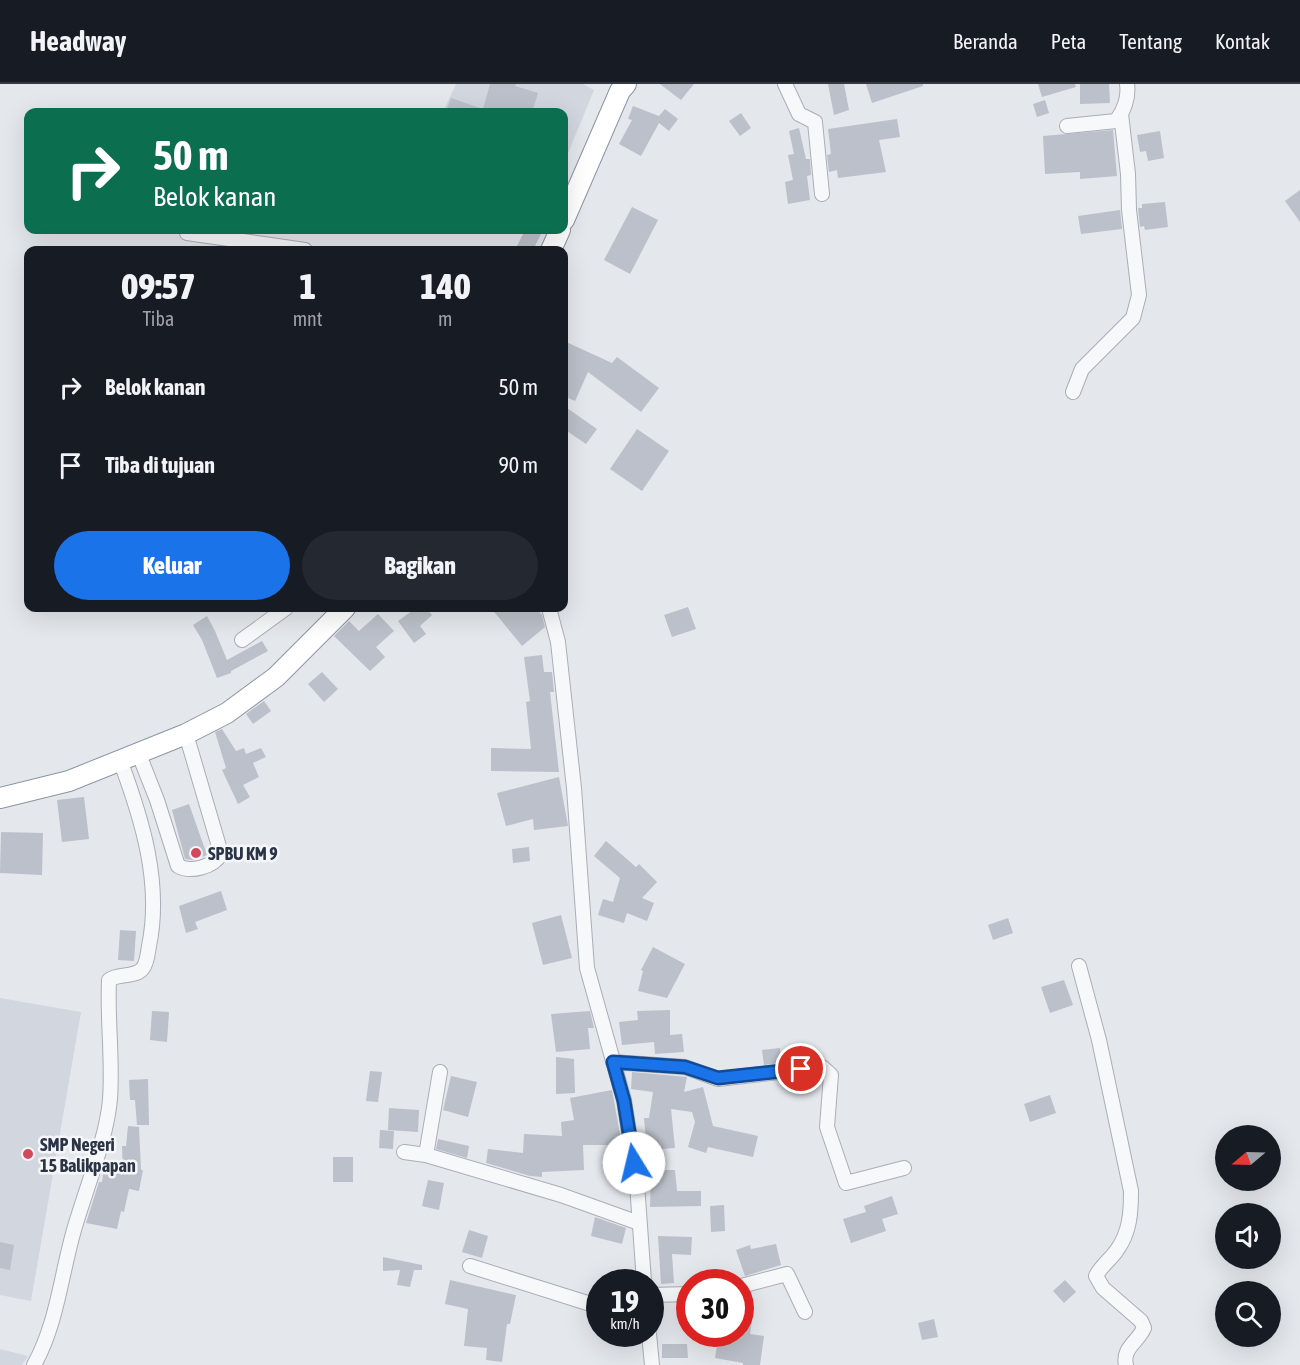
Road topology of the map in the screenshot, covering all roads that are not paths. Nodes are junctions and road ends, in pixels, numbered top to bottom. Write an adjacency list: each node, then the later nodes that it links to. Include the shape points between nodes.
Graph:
1 (626, 84): 7 (highway)
2 (785, 84): 6 (street, via 799,114 815,122)
3 (1127, 84): 4 (street, via 1129,93)
4 (1121, 114): 5 (street, via 1116,121); 10 (street, via 1139,295 1133,318 1082,369)
5 (1068, 126)
6 (822, 194)
7 (568, 211)
8 (194, 234): 9 (street)
9 (276, 246)
10 (1074, 393)
11 (280, 612): 14 (street)
12 (339, 612): 15 (highway, via 276,676 227,713)
13 (550, 612): 19 (street, via 558,642 574,788 587,968)
14 (242, 640)
15 (186, 734): 16 (highway); 16 (street, via 221,854 216,862 192,870 178,866 158,800)
16 (129, 756): 17 (highway, via 69,781); 31 (street, via 149,857 153,927 143,968 109,980 110,1101 52,1320)
17 (0, 798)
18 (1079, 966): 33 (street, via 1131,1191 1127,1230 1118,1249 1096,1275 1103,1288 1142,1321 1142,1333 1124,1356)
19 (613, 1062): 23 (street, via 685,1067 718,1078 822,1067 831,1075 827,1127 846,1183); 24 (street, via 636,1173)
20 (440, 1072): 22 (street)
21 (404, 1152): 22 (street)
22 (426, 1155): 24 (street)
23 (904, 1168)
24 (639, 1223): 26 (street)
25 (470, 1266): 28 (street)
26 (643, 1269)
27 (754, 1283): 29 (street, via 787,1274)
28 (586, 1303)
29 (805, 1312)
30 (650, 1347): 32 (street)
31 (34, 1365)
32 (651, 1365)
33 (1126, 1365)

